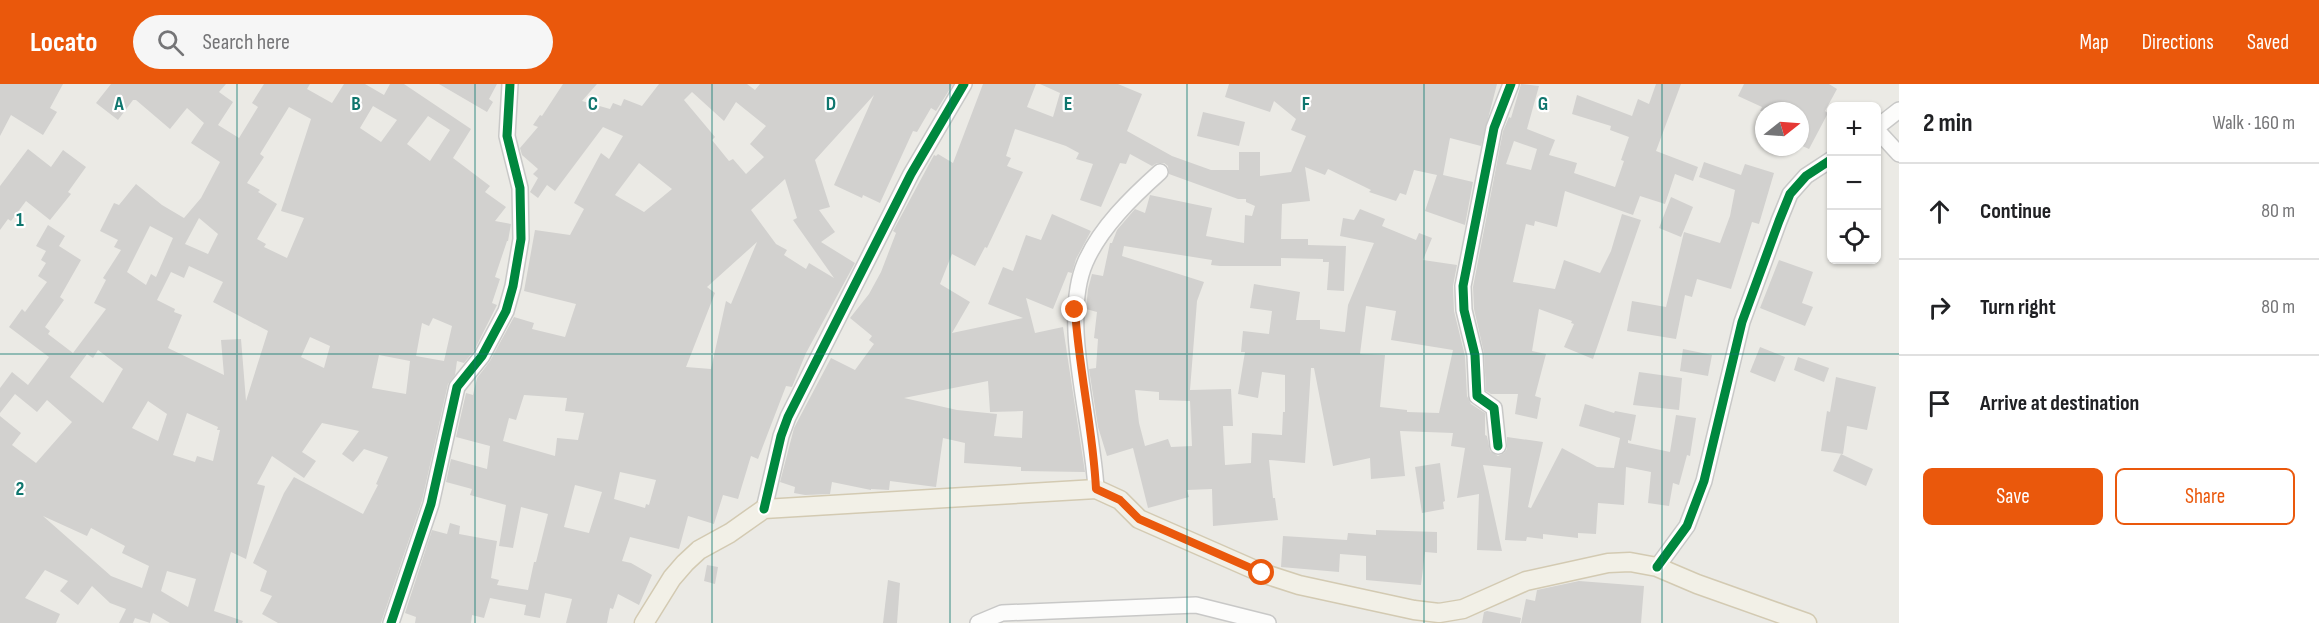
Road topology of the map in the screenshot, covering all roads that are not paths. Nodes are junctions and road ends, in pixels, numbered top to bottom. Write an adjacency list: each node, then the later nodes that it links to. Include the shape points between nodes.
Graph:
1 (510, 84): 15 (street, via 507,136 520,188 521,239 513,286 506,311 482,356 457,387 431,504)
2 (964, 84): 12 (street, via 911,174 793,408 781,436)
3 (1511, 84): 10 (street, via 1494,128 1462,286 1475,355 1477,396 1494,408)
4 (1899, 110): 5 (street)
5 (1881, 124)
6 (1881, 134): 7 (street)
7 (1899, 154)
8 (1827, 162): 13 (street, via 1806,176 1790,194 1742,322 1701,489 1687,526)
9 (1160, 172): 11 (street, via 1109,225 1085,264 1075,310)
10 (1498, 446)
11 (1096, 489): 12 (main road); 14 (main road, via 1120,500 1139,519 1262,573)
12 (764, 509): 16 (main road, via 685,563)
13 (1657, 567): 14 (main road, via 1608,563 1556,573 1526,581); 19 (main road)
14 (1438, 618)
15 (391, 623)
16 (644, 623)
17 (978, 623): 18 (street, via 1002,613 1166,605 1196,605)
18 (1268, 623)
19 (1807, 623)

